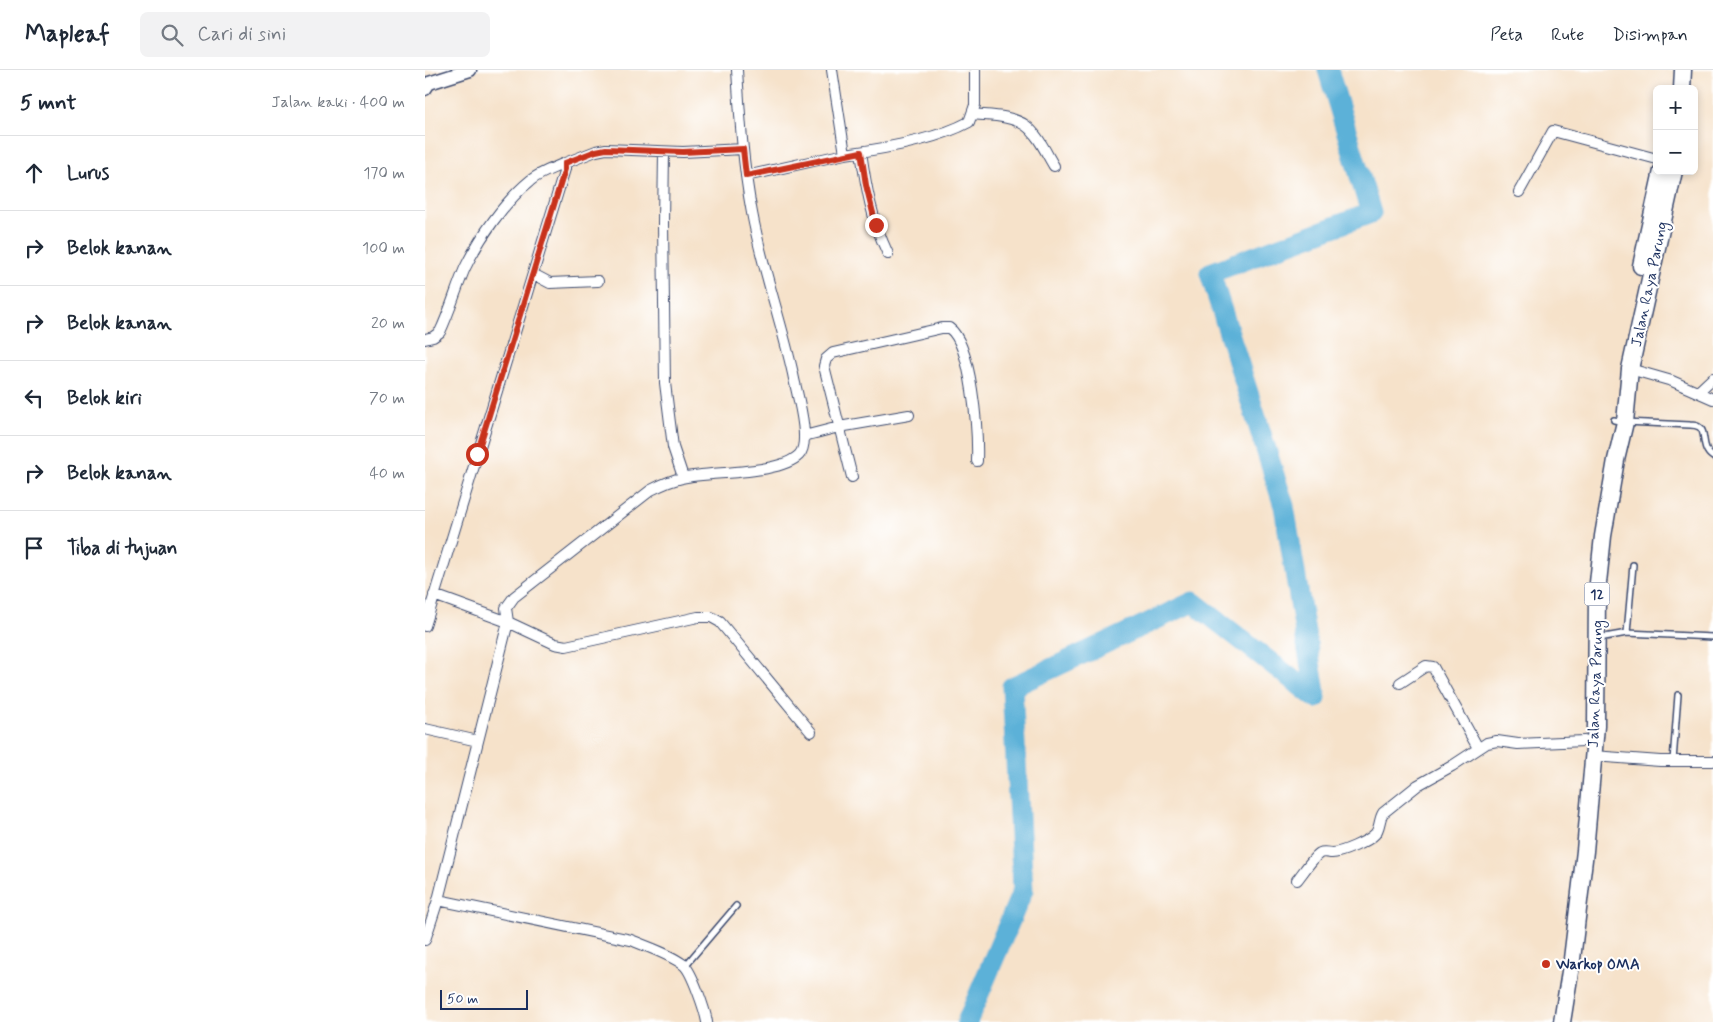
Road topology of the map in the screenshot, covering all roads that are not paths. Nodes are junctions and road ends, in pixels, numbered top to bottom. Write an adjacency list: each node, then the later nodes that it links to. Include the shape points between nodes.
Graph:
1 (470, 70): 7 (street)
2 (737, 70): 11 (street)
3 (832, 70): 14 (street)
4 (975, 70): 10 (street)
5 (1683, 70): 8 (highway)
6 (1693, 70): 9 (highway)
7 (426, 84)
8 (1681, 85)
9 (1691, 85)
10 (972, 114): 13 (street, via 969,122 956,129); 17 (street, via 1003,117 1025,126)
11 (743, 149): 12 (street); 20 (street)
12 (664, 152): 16 (street, via 606,149); 36 (street, via 665,383 673,447)
13 (861, 152): 14 (street); 22 (street, via 876,225)
14 (845, 154): 20 (street)
15 (1653, 158): 21 (street, via 1553,131)
16 (565, 163): 23 (street); 25 (street, via 533,178 517,192 487,231 465,268 440,332)
17 (1054, 166)
18 (1660, 175): 31 (highway, Jalan Raya Parung / 12, via 1632,312)
19 (1673, 175): 26 (highway, Jalan Raya Parung / 12)
20 (746, 176): 33 (street, via 752,214 790,360)
21 (1519, 192)
22 (888, 254)
23 (533, 274): 24 (street, via 550,283); 39 (street)
24 (598, 281)
25 (425, 339)
26 (1630, 369): 28 (street, via 1672,380); 31 (highway, Jalan Raya Parung / 12)
27 (1713, 378): 28 (street)
28 (1698, 392): 29 (street)
29 (1713, 399)
30 (909, 415): 32 (street)
31 (1619, 421): 34 (lane, via 1699,427 1704,446); 44 (highway, Jalan Raya Parung / 12, via 1597,592); 50 (highway, Jalan Raya Parung / 12, via 1596,525 1588,596)
32 (839, 427): 33 (street); 35 (street, via 824,366 826,358 833,353 949,328 957,336 971,382 977,420); 37 (street)
33 (805, 436): 36 (street, via 801,454 793,460 744,471)
34 (1713, 457)
35 (977, 461)
36 (683, 477): 40 (street, via 651,490 514,597 506,608)
37 (851, 477)
38 (1633, 565): 42 (lane)
39 (434, 595): 40 (street); 41 (street)
40 (508, 622): 48 (street, via 566,646 698,616 711,617 720,622); 49 (street)
41 (425, 626)
42 (1627, 632): 43 (lane); 44 (lane)
43 (1713, 637)
44 (1597, 639): 52 (highway, Jalan Raya Parung / 12)
45 (1400, 683): 51 (street, via 1426,666 1433,667)
46 (1678, 695): 53 (lane)
47 (425, 728): 49 (street)
48 (811, 732)
49 (478, 741): 56 (street)
50 (1584, 741): 51 (street, via 1519,744 1497,741); 61 (highway, Jalan Raya Parung / 12, via 1575,848)
51 (1478, 748): 55 (street, via 1417,785 1383,813 1377,833 1372,837 1348,849 1320,853)
52 (1593, 756): 53 (street); 62 (highway, Jalan Raya Parung / 12, via 1585,851)
53 (1673, 761): 54 (street)
54 (1713, 761)
55 (1297, 880)
56 (438, 900): 58 (street); 59 (street, via 631,940)
57 (736, 906): 59 (lane)
58 (425, 940)
59 (685, 966): 60 (street, via 705,1007)
60 (707, 1022)
61 (1551, 1022)
62 (1562, 1022)

